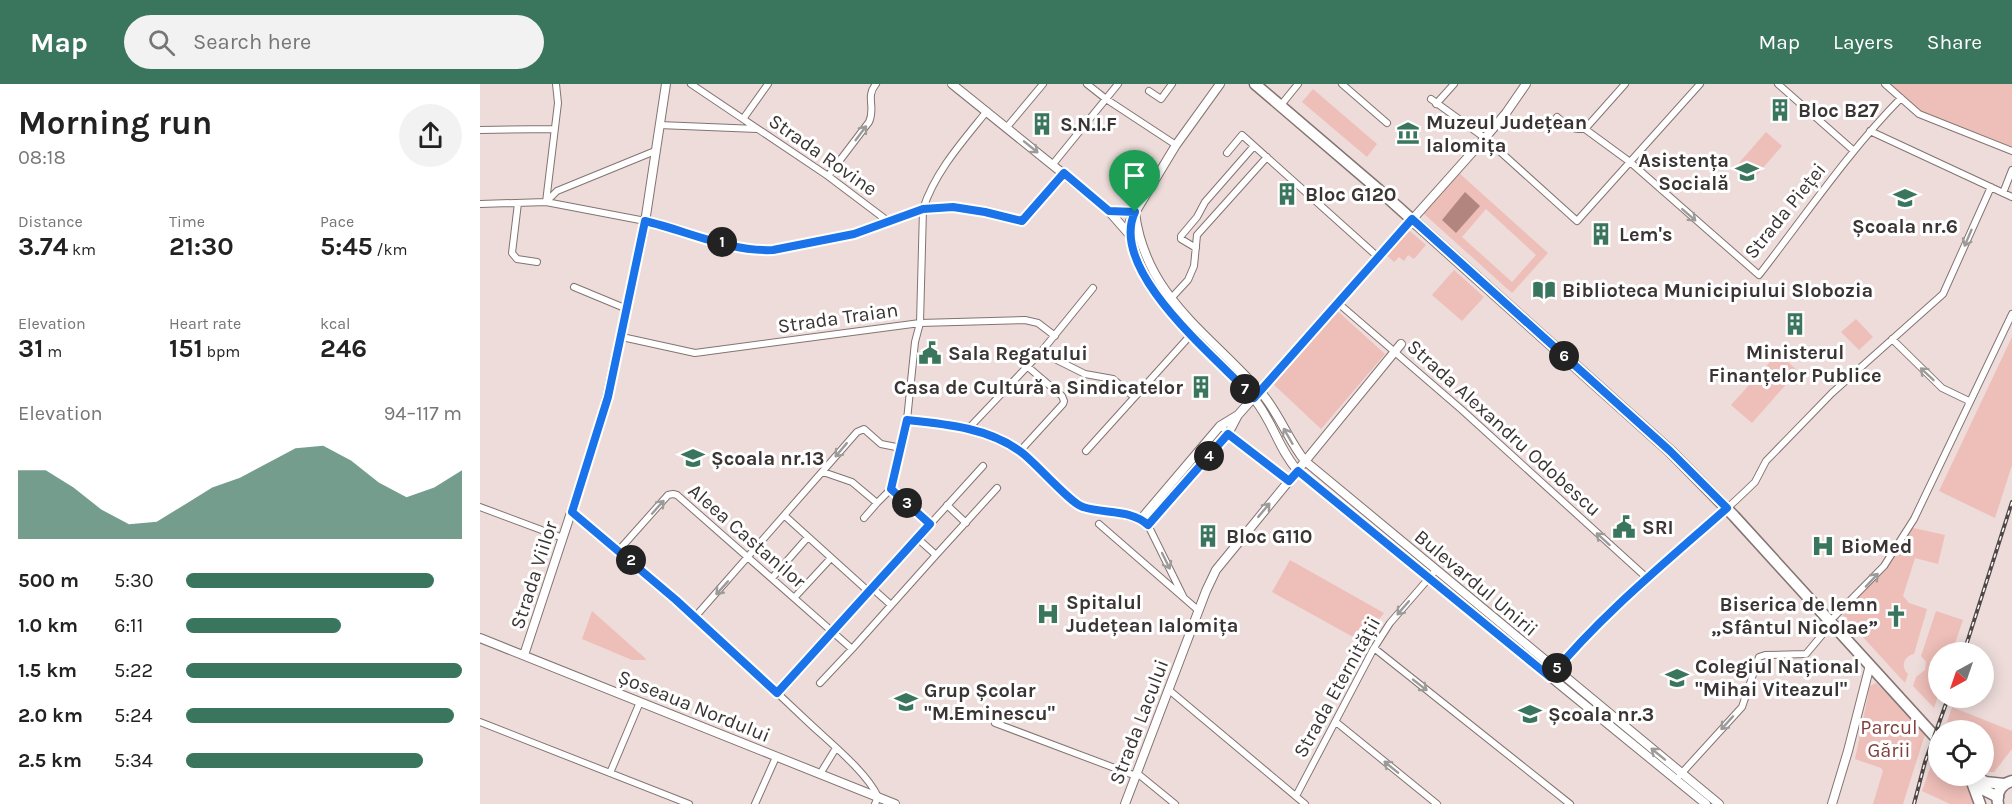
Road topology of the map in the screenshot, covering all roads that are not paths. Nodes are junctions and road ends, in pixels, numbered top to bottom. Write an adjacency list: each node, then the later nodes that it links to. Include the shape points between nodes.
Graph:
1 (556, 84): 31 (street)
2 (666, 84): 29 (street, Strada Viilor)
3 (691, 84): 27 (street, Strada Rovine)
4 (768, 84): 27 (street)
5 (876, 84): 48 (street, one-way to 5, via 869,122 873,112 870,92)
6 (952, 84): 25 (street)
7 (1043, 84): 30 (street)
8 (1087, 84): 23 (street)
9 (1118, 84): 23 (street)
10 (1172, 84): 21 (street, via 1161,99)
11 (1220, 84): 37 (street)
12 (1256, 84): 24 (main road)
13 (1298, 84): 24 (street)
14 (1342, 84): 28 (street)
15 (1454, 84): 36 (street, via 1433,102)
16 (1526, 84): 36 (street)
17 (1625, 84): 33 (street)
18 (1700, 84): 44 (street)
19 (1778, 84): 40 (street)
20 (1886, 84): 22 (street)
21 (1149, 91)
22 (1900, 98): 35 (street); 41 (street, via 1919,114)
23 (1106, 99): 37 (street); 45 (street)
24 (1281, 105): 58 (main road)
25 (987, 111): 30 (street); 55 (street, via 950,158 928,193)
26 (1557, 117): 33 (street, via 1569,128)
27 (742, 119): 32 (street, Strada Rovine)
28 (1387, 123)
29 (659, 125): 32 (street); 39 (street, Strada Viilor)
30 (1007, 127): 45 (street, one-way to 45)
31 (554, 129): 34 (street); 52 (street)
32 (758, 129): 48 (street, Strada Rovine)
33 (1585, 129): 44 (street)
34 (480, 130)
35 (1870, 132): 40 (street); 49 (street)
36 (1485, 138): 44 (street, via 1577,221); 58 (street)
37 (1176, 145): 57 (street)
38 (1254, 146): 42 (street, via 1242,135); 43 (street); 62 (street, via 1181,236)
39 (655, 151): 52 (street, via 557,191); 59 (street, Strada Viilor)
40 (1854, 151): 44 (street, Strada Pieței, one-way to 40, via 1759,275)
41 (2012, 151)
42 (1227, 153)
43 (1267, 158): 62 (street, via 1197,235); 63 (street)
44 (1630, 162)
45 (1053, 164): 47 (street)
46 (2012, 170): 50 (street)
47 (1064, 173): 55 (street, via 1022,221 953,207); 56 (street)
48 (828, 176): 60 (street, Strada Rovine)
49 (1991, 187): 50 (street); 77 (street, one-way to 77, via 1946,290)
50 (2003, 193): 51 (street)
51 (2012, 197)
52 (546, 202): 53 (street); 59 (street)
53 (518, 203): 54 (street); 64 (street, via 512,253 517,259)
54 (480, 204)
55 (923, 209): 60 (street); 72 (street)
56 (1109, 211): 57 (street); 61 (street)
57 (1135, 212): 61 (street); 67 (street, via 1147,260)
58 (1412, 219): 63 (street); 103 (main road, via 1658,440)
59 (645, 221): 60 (street, via 761,250 837,238); 70 (street, Strada Viilor)
60 (890, 222)
61 (1129, 234): 69 (street, via 1144,274)
62 (1196, 248): 67 (street, via 1188,280)
63 (1378, 257): 68 (street)
64 (537, 262)
65 (574, 287): 70 (street)
66 (1093, 288): 75 (street)
67 (1171, 299): 69 (street); 73 (street)
68 (1338, 303): 79 (street, Strada Alexandru Odobescu); 82 (street)
69 (1164, 306): 74 (street)
70 (627, 309): 76 (street, Strada Viilor)
71 (2012, 314): 84 (street)
72 (920, 323): 75 (street, Strada Traian, via 1032,321); 76 (street, Strada Traian, via 695,353); 86 (street)
73 (1197, 328): 74 (street); 82 (street)
74 (1190, 335): 82 (street); 83 (street)
75 (1055, 336): 80 (street)
76 (622, 337): 104 (street, Strada Viilor, via 596,440)
77 (1892, 339): 84 (street, one-way to 77, via 1942,388); 103 (street, via 1775,450 1755,482)
78 (1401, 344): 79 (street, Strada Lacului)
79 (1394, 351): 93 (street, Strada Lacului); 121 (street, Strada Alexandru Odobescu, one-way to 79)
80 (1041, 352): 81 (street); 83 (street, via 1085,374 1113,379)
81 (1028, 367): 88 (street); 91 (street, via 1062,396 1064,404)
82 (1257, 395): 85 (street); 93 (street, Bulevardul Unirii, one-way to 82); 95 (street, Bulevardul Unirii, via 1287,458)
83 (1134, 397): 92 (street)
84 (1969, 401): 129 (street, one-way to 84, via 1891,556 1914,519)
85 (1238, 415): 87 (street); 89 (street)
86 (907, 420): 88 (street); 90 (street)
87 (1220, 426): 89 (street); 107 (street)
88 (969, 428): 91 (street)
89 (1228, 434): 97 (street); 111 (street)
90 (901, 448): 96 (street, one-way to 96, via 881,444 860,429); 99 (street)
91 (1020, 451): 107 (street, via 1081,507)
92 (1086, 451)
93 (1305, 461): 95 (street, Strada Lacului); 119 (street, Bulevardul Unirii)
94 (982, 466): 101 (street)
95 (1298, 471): 97 (street, Strada Lacului); 122 (street, Bulevardul Unirii)
96 (823, 472): 100 (street, via 852,482); 105 (street)
97 (1289, 481): 127 (street, Strada Lacului, one-way to 97, via 1224,559)
98 (997, 488): 108 (street)
99 (891, 489): 100 (street); 109 (street)
100 (877, 503): 106 (street)
101 (947, 506): 108 (street); 109 (street)
102 (480, 507): 113 (street)
103 (1727, 508): 121 (street); 129 (main road)
104 (572, 512): 113 (street, Strada Viilor); 115 (street)
105 (785, 516): 112 (street); 117 (street)
106 (864, 518)
107 (1142, 519): 111 (street)
108 (966, 522): 116 (street)
109 (930, 524): 114 (street)
110 (1100, 524): 125 (street)
111 (1148, 525): 125 (street, one-way to 125)
112 (808, 537): 118 (street); 120 (street)
113 (563, 538): 134 (street, Strada Viilor)
114 (917, 538): 116 (street); 123 (street)
115 (619, 550): 117 (street, Aleea Castanilor, one-way to 117, via 673,494); 128 (street)
116 (936, 555): 126 (street)
117 (748, 558): 120 (street, Aleea Castanilor); 128 (street, one-way to 128)
118 (831, 558): 123 (street); 124 (street)
119 (1436, 570): 122 (street, Strada Eternității); 136 (street, Bulevardul Unirii)
120 (772, 578): 124 (street, Aleea Castanilor)
121 (1647, 578): 136 (street)
122 (1429, 579): 132 (street, Strada Eternității, one-way to 132, via 1390,623); 137 (street, Bulevardul Unirii)
123 (870, 589): 126 (street); 130 (street)
124 (794, 597): 130 (street, Aleea Castanilor)
125 (1184, 598): 127 (street)
126 (891, 605): 133 (street)
127 (1199, 611): 139 (street, Strada Lacului)
128 (695, 617): 140 (street)
129 (1831, 622): 135 (main road); 152 (street, one-way to 152, via 1806,654 1759,657 1742,707)
130 (832, 631): 133 (street, Aleea Castanilor); 140 (street)
131 (480, 638): 134 (street, Șoseaua Nordului)
132 (1374, 648): 143 (street, Strada Eternității); 166 (street, one-way to 166)
133 (852, 649): 138 (street)
134 (524, 655): 141 (street, Șoseaua Nordului)
135 (1870, 665): 145 (main road); 169 (street)
136 (1556, 670): 137 (street); 152 (street, Bulevardul Unirii, one-way to 136)
137 (1550, 677): 152 (street, Bulevardul Unirii)
138 (820, 683)
139 (1169, 690): 151 (street, Strada Lacului); 156 (street)
140 (777, 693): 146 (street)
141 (640, 702): 147 (street, Șoseaua Nordului); 149 (street)
142 (480, 722): 149 (street)
143 (1336, 722): 156 (street, Strada Eternității); 165 (street, one-way to 143)
144 (995, 723): 151 (street)
145 (1928, 729)
146 (836, 748): 150 (street); 157 (street, via 872,784)
147 (776, 757): 150 (street, Șoseaua Nordului); 160 (street)
148 (2012, 771): 153 (main road)
149 (610, 773): 159 (street)
150 (820, 774): 157 (street, Șoseaua Nordului)
151 (1137, 775): 162 (street, Strada Lacului); 163 (street)
152 (1679, 776): 167 (street, Bulevardul Unirii); 168 (street, Bulevardul Unirii)
153 (2008, 782): 158 (main road)
154 (1973, 786): 170 (main road)
155 (1979, 786): 158 (main road)
156 (1296, 796): 164 (street)
157 (877, 801): 161 (street, Șoseaua Nordului)
158 (1996, 801)
159 (689, 804)
160 (755, 804)
161 (895, 804)
162 (1125, 804)
163 (1175, 804)
164 (1305, 804)
165 (1437, 804)
166 (1570, 804)
167 (1706, 804)
168 (1719, 804)
169 (1832, 804)
170 (1980, 804)

